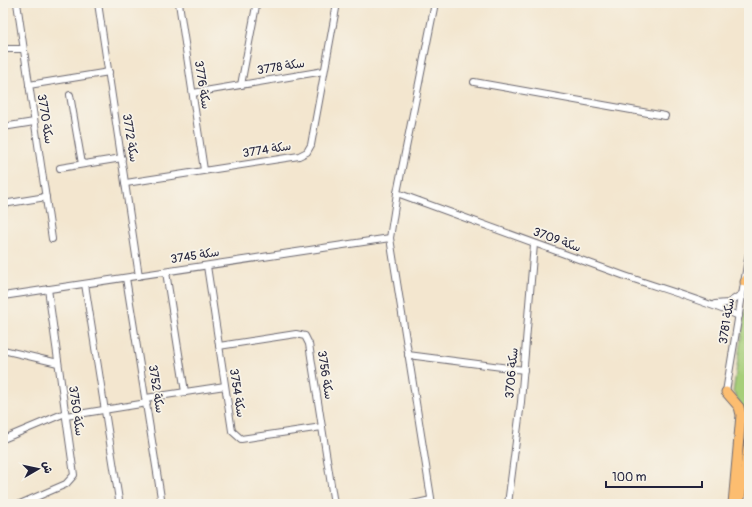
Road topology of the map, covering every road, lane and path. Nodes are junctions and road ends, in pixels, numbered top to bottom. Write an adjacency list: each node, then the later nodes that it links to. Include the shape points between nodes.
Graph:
1 (16, 3): 8 (street, سكة 3770)
2 (98, 3): 10 (street, سكة 3772)
3 (179, 3): 14 (street, سكة 3776)
4 (337, 3): 9 (street, سكة 3774)
5 (435, 3): 24 (street)
6 (256, 6): 13 (street, سكة 3778)
7 (3, 49): 8 (street)
8 (23, 49): 12 (street, سكة 3770)
9 (324, 71): 13 (street, سكة 3778); 22 (street, سكة 3774, via 311,145 307,152 299,156)
10 (109, 72): 12 (street); 19 (street, سكة 3772)
11 (474, 82): 16 (street)
12 (28, 85): 17 (street, سكة 3770)
13 (241, 85): 14 (street, سكة 3778)
14 (193, 93): 22 (street, سكة 3776)
15 (70, 95): 20 (street)
16 (665, 116)
17 (34, 122): 18 (street); 25 (street, سكة 3770)
18 (3, 127)
19 (122, 158): 20 (street); 23 (street, سكة 3772)
20 (82, 164): 21 (street)
21 (60, 168)
22 (204, 170): 23 (street, سكة 3774)
23 (126, 182): 33 (street, سكة 3772)
24 (397, 193): 27 (street); 29 (street, سكة 3709)
25 (46, 197): 26 (street); 28 (street, سكة 3770)
26 (3, 204)
27 (390, 238): 31 (street, سكة 3745); 44 (street)
28 (52, 239)
29 (534, 244): 40 (street, سكة 3709); 46 (street, سكة 3706)
30 (749, 253): 35 (street, سكة 3781)
31 (207, 266): 32 (street, سكة 3745); 42 (street, سكة 3754)
32 (166, 272): 33 (street, سكة 3745); 48 (street)
33 (139, 276): 34 (street, سكة 3745)
34 (126, 278): 36 (street, سكة 3745); 50 (street, سكة 3752)
35 (747, 279): 38 (street, سكة 3781)
36 (85, 284): 37 (street, سكة 3745); 51 (street)
37 (48, 289): 39 (street, سكة 3745); 45 (street, سكة 3750)
38 (742, 294): 40 (street, سكة 3709, via 728,303); 41 (street, سكة 3781)
39 (3, 296)
40 (711, 304): 41 (street, سكة 3709)
41 (739, 316): 49 (street, سكة 3781)
42 (219, 346): 47 (street, سكة 3754); 53 (street, سكة 3756, via 296,334 305,336 309,344)
43 (3, 350): 45 (street)
44 (408, 355): 46 (street); 57 (street)
45 (58, 363): 52 (street, سكة 3750)
46 (524, 370): 63 (street, سكة 3706)
47 (225, 386): 48 (street); 53 (street, سكة 3754, via 232,431 241,439)
48 (185, 392): 50 (street)
49 (726, 392): 64 (highway, via 739,407 741,414)
50 (147, 401): 51 (street); 58 (street, سكة 3752)
51 (105, 410): 52 (street); 56 (street)
52 (65, 414): 54 (street); 59 (street, سكة 3750, via 74,475 66,484)
53 (322, 427): 61 (street, سكة 3756)
54 (3, 439)
55 (749, 443): 65 (highway)
56 (119, 500)
57 (432, 502): 62 (street)
58 (162, 503): 60 (street)
59 (20, 504)
60 (154, 504)
61 (334, 504)
62 (413, 504)
63 (508, 504)
64 (733, 504)
65 (739, 504)

